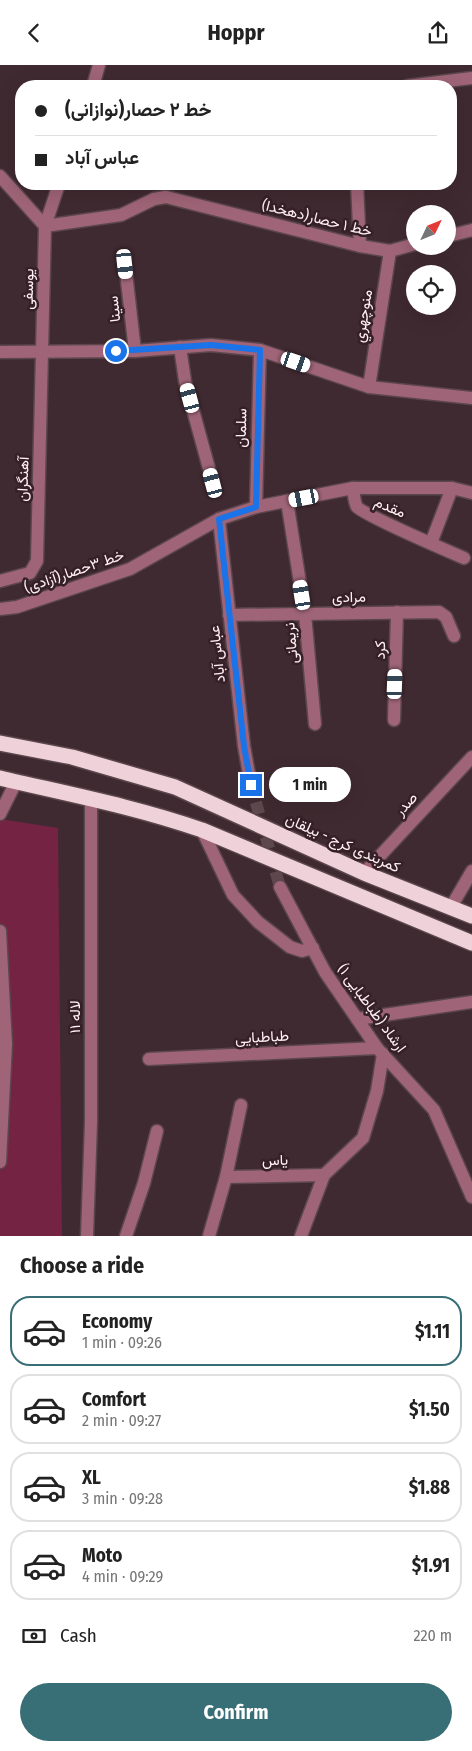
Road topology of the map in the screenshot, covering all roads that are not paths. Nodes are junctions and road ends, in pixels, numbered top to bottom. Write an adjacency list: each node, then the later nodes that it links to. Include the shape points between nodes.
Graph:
1 (99, 65): 3 (street)
2 (472, 77): 4 (street)
3 (94, 80)
4 (450, 80)
5 (0, 177): 8 (street)
6 (58, 190): 8 (street, یوسفی)
7 (357, 190): 11 (street)
8 (45, 226): 11 (street, خط ۱ حصار(دهخدا), via 121,215 154,199 166,197); 19 (street, یوسفی)
9 (472, 230): 10 (street)
10 (456, 234)
11 (360, 247): 13 (street, خط ۱ حصار(دهخدا))
12 (406, 247): 13 (street, خط ۱ حصار(دهخدا))
13 (390, 251): 20 (street, منوچهري)
14 (125, 264): 17 (street, سینا)
15 (180, 347): 16 (street, via 211,345); 17 (street); 22 (street, via 185,381)
16 (260, 350): 20 (street); 27 (street, سلمان)
17 (134, 351): 19 (street)
18 (0, 352): 19 (street)
19 (44, 352): 31 (street, آهنگران, via 37,561 30,573)
20 (369, 387): 21 (street)
21 (472, 398)
22 (213, 483)
23 (353, 488): 24 (street, خط ۳حصار(آزادی)); 26 (street, خط ۳حصار(آزادی)); 29 (street, مقدم, via 356,506 363,514)
24 (452, 488): 25 (street, خط ۳حصار(آزادی)); 29 (street)
25 (472, 493)
26 (287, 501): 27 (street, خط ۳حصار(آزادی)); 34 (street, نریمانی)
27 (256, 507): 28 (street, خط ۳حصار(آزادی))
28 (219, 519): 32 (street, خط ۳حصار(آزادی), via 130,569 17,607); 35 (street, عباس آباد)
29 (431, 543): 30 (street, مقدم)
30 (464, 558)
31 (0, 581)
32 (0, 609)
33 (397, 613): 34 (street, مرادی); 36 (street, مرادی, via 439,612 446,617); 37 (street, کرد)
34 (305, 614): 35 (street, مرادی); 38 (street, نریمانی)
35 (229, 615): 43 (street, عباس آباد)
36 (454, 636)
37 (394, 720)
38 (315, 724)
39 (0, 743): 48 (highway, کمربندی کرج - بیلقان, via 72,757 175,787)
40 (472, 757): 48 (street, صدر)
41 (0, 778): 42 (highway)
42 (16, 782): 44 (highway); 45 (street)
43 (251, 785)
44 (91, 798): 46 (highway); 66 (street, لاله ۱۱, via 91,1122)
45 (0, 814)
46 (202, 830): 53 (highway); 54 (street, via 233,895 258,922 290,947 302,951)
47 (472, 871): 50 (street)
48 (364, 873): 50 (highway, کمربندی کرج - بیلقان)
49 (280, 887): 54 (street, ارشاد (طباطبایی ۱))
50 (450, 907): 51 (highway, کمربندی کرج - بیلقان)
51 (472, 916)
52 (0, 931): 61 (street, via 6,1044)
53 (472, 943)
54 (313, 948): 56 (street, ارشاد (طباطبایی ۱))
55 (472, 1002): 56 (street)
56 (357, 1019): 57 (street, ارشاد (طباطبایی ۱))
57 (380, 1051): 58 (street, طباطبایی); 62 (street, via 377,1091 363,1138); 64 (street, ارشاد (طباطبایی ۱), via 434,1110)
58 (149, 1059)
59 (241, 1105): 63 (street)
60 (157, 1131): 67 (street)
61 (0, 1162)
62 (324, 1175): 63 (street, یاس); 65 (street)
63 (226, 1177): 68 (street)
64 (472, 1197)
65 (303, 1235)
66 (87, 1236)
67 (126, 1236)
68 (208, 1236)

